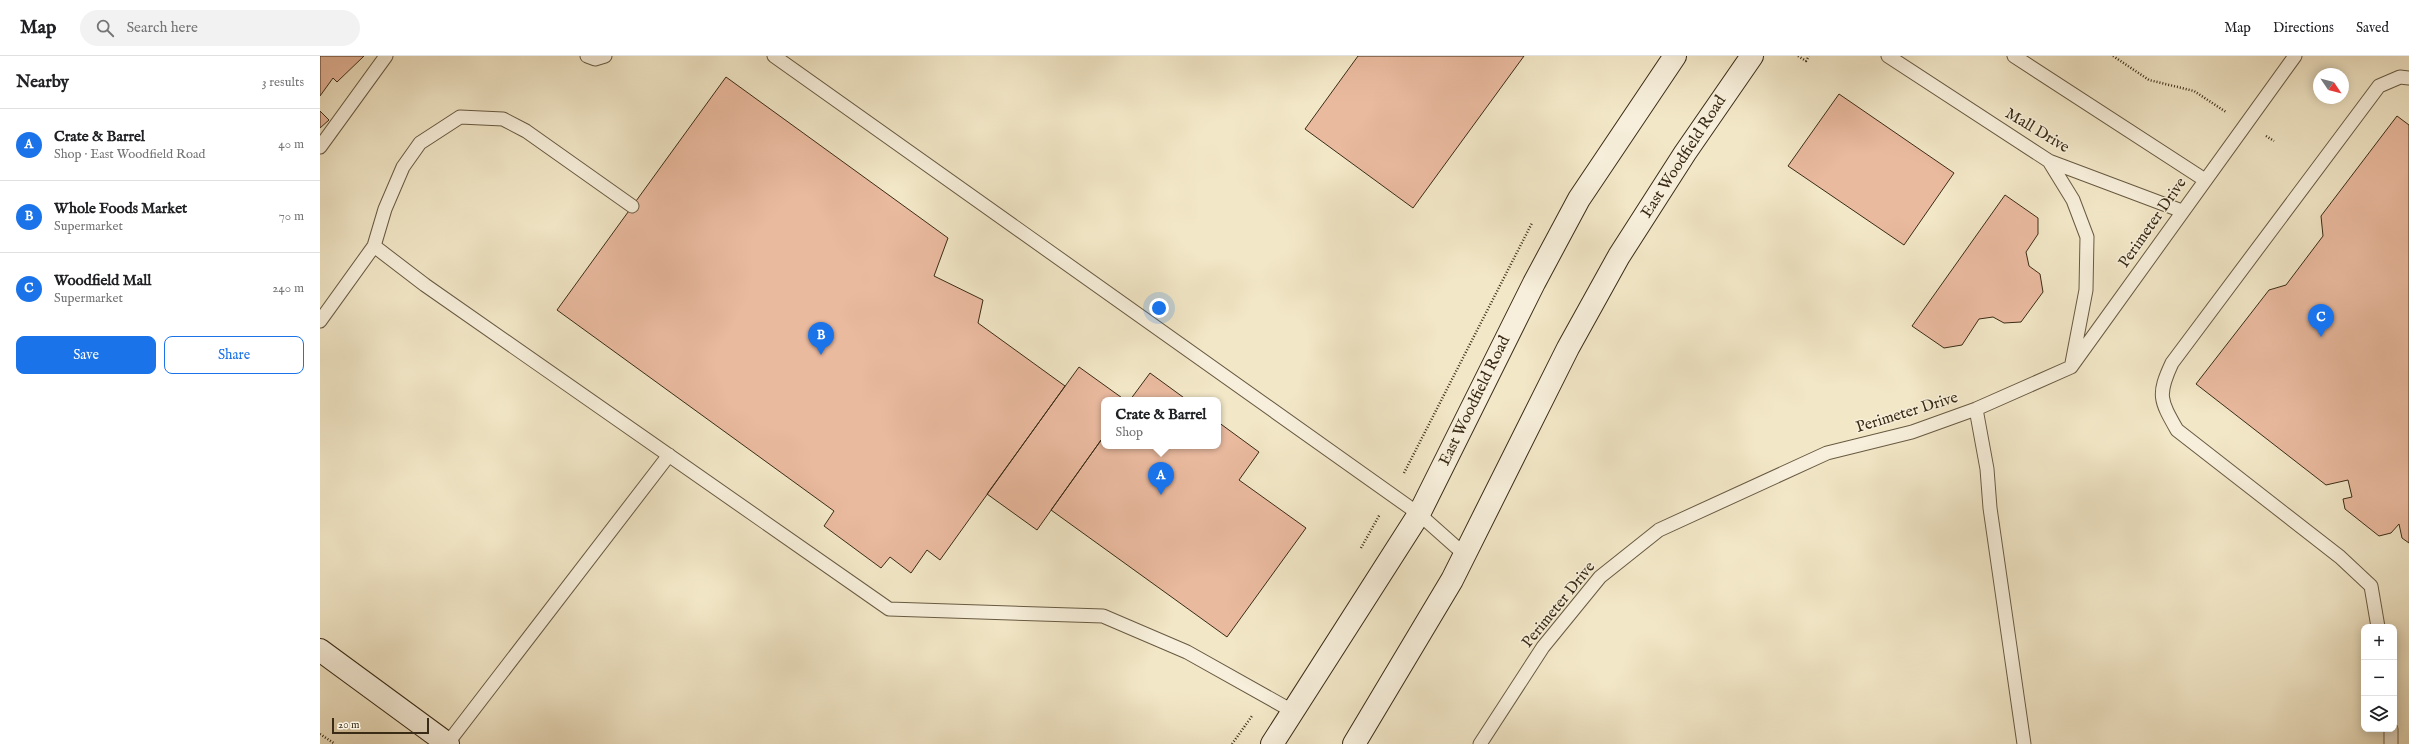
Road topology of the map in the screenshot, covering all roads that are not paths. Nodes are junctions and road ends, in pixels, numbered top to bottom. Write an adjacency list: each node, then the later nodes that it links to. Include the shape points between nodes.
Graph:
1 (386, 56): 11 (lane)
2 (587, 56): 3 (lane, via 595,59)
3 (605, 56)
4 (774, 56): 21 (lane)
5 (1676, 56): 21 (street, East Woodfield Road, via 1578,199)
6 (1752, 56): 22 (street, East Woodfield Road, via 1685,153 1619,256 1568,348)
7 (1888, 56): 12 (lane, Mall Drive)
8 (2014, 56): 13 (lane)
9 (2294, 56): 13 (lane, Perimeter Drive)
10 (2409, 78): 23 (lane, via 2400,77 2379,86 2172,364 2162,386 2164,407 2177,430 2340,557 2371,586)
11 (320, 147)
12 (2049, 161): 15 (lane, Mall Drive); 18 (lane, via 2073,200 2086,237 2086,290)
13 (2205, 180): 15 (lane, Perimeter Drive)
14 (632, 206): 16 (lane, via 526,131 509,122 496,118 460,117 420,143 403,168 385,209)
15 (2182, 211): 18 (lane, Perimeter Drive)
16 (374, 246): 17 (lane); 20 (lane, via 431,289)
17 (320, 321)
18 (2071, 367): 19 (lane, Perimeter Drive)
19 (1976, 410): 30 (lane, Perimeter Drive, via 1912,432 1827,453 1659,530 1600,577 1544,647); 31 (lane, via 1987,469 1990,508)
20 (669, 455): 25 (lane, via 888,609 1102,616 1187,652); 27 (lane)
21 (1419, 514): 22 (lane); 25 (street, East Woodfield Road)
22 (1464, 554): 29 (street, East Woodfield Road, via 1452,580)
23 (2377, 624)
24 (320, 650): 27 (street)
25 (1294, 712): 28 (street, East Woodfield Road)
26 (2390, 732): 32 (lane)
27 (448, 744)
28 (1272, 744)
29 (1354, 744)
30 (1480, 744)
31 (2024, 744)
32 (2391, 744)

